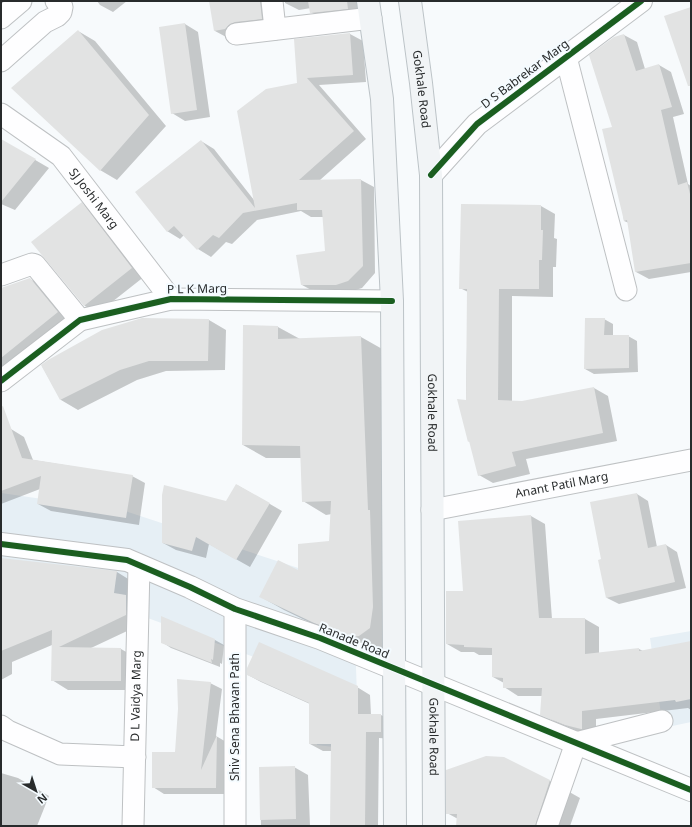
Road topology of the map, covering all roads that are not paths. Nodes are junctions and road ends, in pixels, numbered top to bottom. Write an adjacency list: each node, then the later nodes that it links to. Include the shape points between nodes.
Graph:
1 (21, 1): 8 (street)
2 (56, 1): 12 (street, via 62,7 61,12 45,22)
3 (272, 1): 9 (street)
4 (410, 1): 14 (main road, Gokhale Road)
5 (641, 1): 6 (street, D S Babrekar Marg)
6 (621, 7): 11 (street, D S Babrekar Marg)
7 (369, 9): 9 (street); 18 (main road, via 382,99)
8 (1, 18)
9 (276, 29): 10 (street)
10 (236, 34)
11 (566, 57): 14 (street, D S Babrekar Marg, via 477,124); 16 (street)
12 (1, 61)
13 (1, 114): 17 (street, SJ Joshi Marg, via 61,156)
14 (431, 175): 22 (main road, Gokhale Road)
15 (1, 274): 19 (street, via 35,265)
16 (626, 290)
17 (171, 299): 18 (street, P L K Marg); 19 (street, P L K Marg)
18 (392, 301): 26 (main road)
19 (80, 320): 20 (street, P L K Marg)
20 (1, 381)
21 (691, 460): 22 (street, Anant Patil Marg)
22 (432, 510): 27 (main road, Gokhale Road)
23 (1, 544): 24 (street, Ranade Road, via 127,560)
24 (139, 566): 25 (street, Ranade Road, via 190,586); 31 (street, D L Vaidya Marg)
25 (235, 609): 26 (street, Ranade Road, via 320,638); 34 (street, Shiv Sena Bhavan Path)
26 (394, 669): 27 (street, Ranade Road); 35 (main road)
27 (434, 685): 30 (street, Ranade Road); 36 (main road, Gokhale Road)
28 (662, 722): 30 (street)
29 (1, 726): 31 (street, via 60,754)
30 (576, 743): 32 (street, Ranade Road); 37 (street)
31 (134, 758): 33 (street, D L Vaidya Marg)
32 (691, 790)
33 (133, 826)
34 (235, 826)
35 (395, 826)
36 (434, 826)
37 (547, 826)

